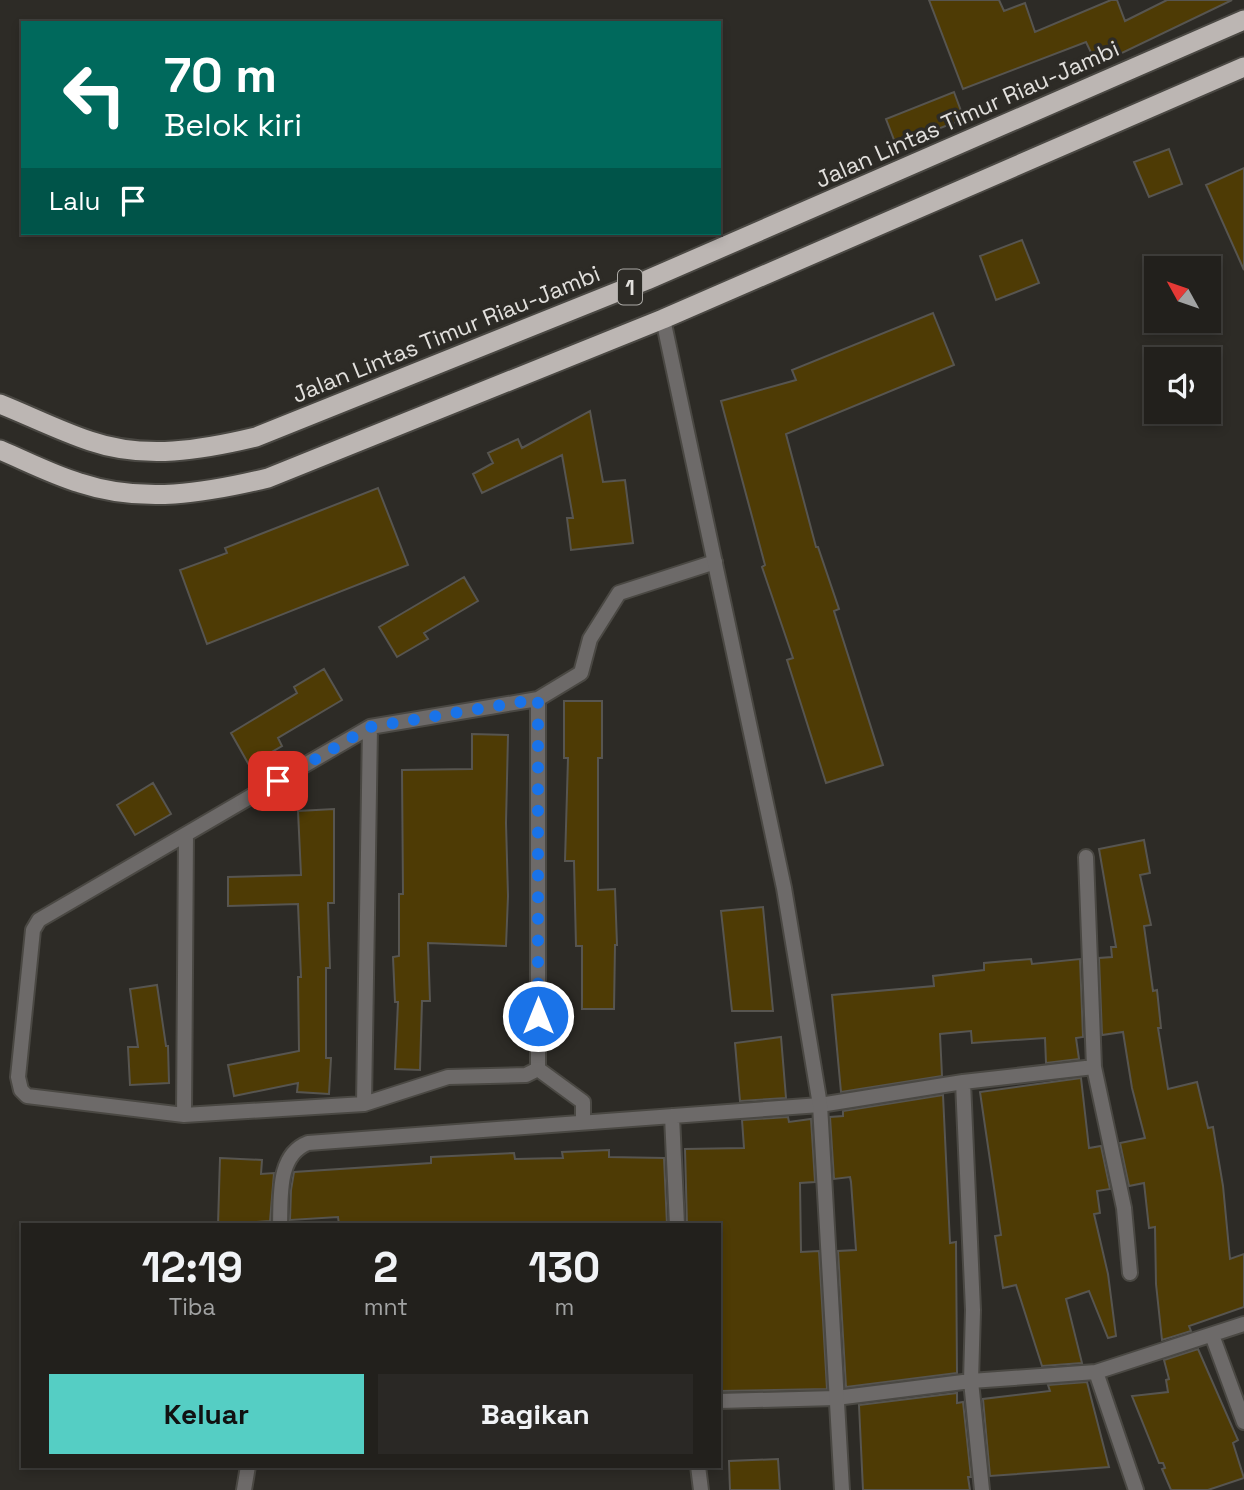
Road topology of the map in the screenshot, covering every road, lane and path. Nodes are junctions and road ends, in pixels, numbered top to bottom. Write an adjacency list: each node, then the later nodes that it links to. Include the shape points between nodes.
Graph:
1 (1244, 20): 4 (highway, Jalan Lintas Timur Riau-Jambi / 1, via 647,280 256,437 175,452 134,450 92,442)
2 (1244, 66): 3 (highway, 1)
3 (663, 319): 5 (highway, 1, via 268,478 222,489 176,495 128,494 81,484); 6 (street)
4 (0, 404)
5 (0, 450)
6 (715, 562): 7 (street, via 620,593 590,639 581,673); 15 (street, via 784,888)
7 (538, 699): 8 (street); 12 (street)
8 (370, 727): 9 (street); 14 (street)
9 (186, 835): 16 (street); 16 (street, via 34,924 18,1077 27,1096)
10 (1087, 857): 11 (street)
11 (1094, 1067): 13 (street); 21 (street, via 1124,1208)
12 (538, 1069): 14 (street, via 526,1075 448,1077); 18 (street, via 583,1102)
13 (963, 1082): 15 (street); 25 (street, via 973,1310)
14 (364, 1104): 16 (street)
15 (820, 1105): 17 (street); 26 (street)
16 (184, 1115)
17 (672, 1116): 18 (street); 20 (street)
18 (583, 1122): 19 (street, via 308,1143 294,1150 285,1168)
19 (280, 1223)
20 (677, 1223)
21 (1130, 1273)
22 (1244, 1325): 23 (street)
23 (1212, 1335): 24 (street); 28 (street)
24 (1096, 1371): 25 (street); 35 (street)
25 (971, 1381): 26 (street); 34 (street)
26 (836, 1398): 27 (street); 33 (street)
27 (721, 1401)
28 (1244, 1422)
29 (248, 1468): 31 (street)
30 (698, 1468): 32 (street)
31 (244, 1490)
32 (701, 1490)
33 (842, 1490)
34 (982, 1490)
35 (1136, 1490)

